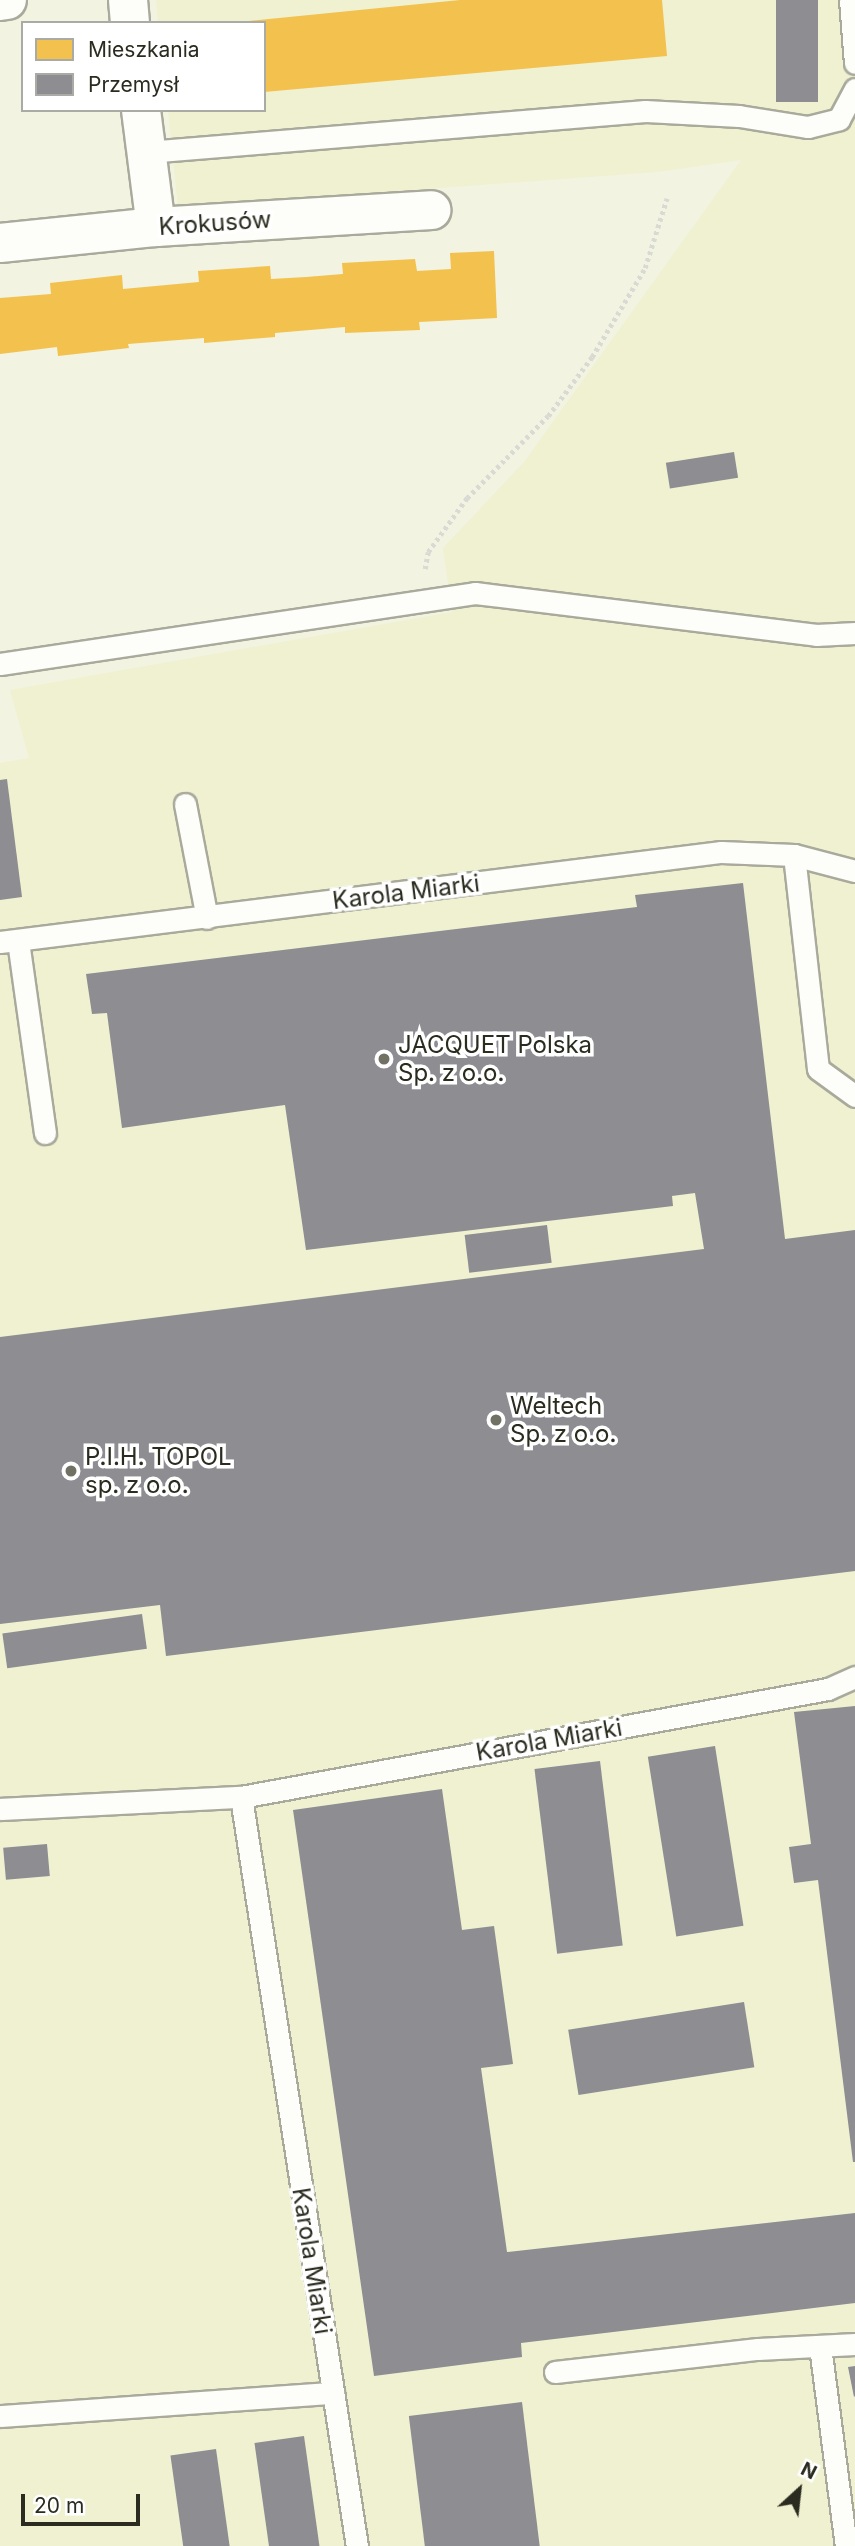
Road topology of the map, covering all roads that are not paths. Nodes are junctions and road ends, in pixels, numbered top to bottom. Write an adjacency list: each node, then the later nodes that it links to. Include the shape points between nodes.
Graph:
1 (7, 0): 4 (street)
2 (128, 0): 5 (street)
3 (850, 0): 6 (lane)
4 (0, 1)
5 (131, 21)
6 (855, 63)
7 (855, 89): 9 (lane, via 839,119 808,127 739,116 645,111)
8 (142, 112): 9 (street)
9 (147, 152): 11 (street)
10 (431, 209): 11 (street, Krokusów)
11 (156, 227): 12 (street, Krokusów)
12 (0, 243)
13 (855, 633): 14 (lane, via 816,635 475,593)
14 (0, 664)
15 (185, 804): 18 (lane)
16 (794, 855): 17 (lane, Karola Miarki); 18 (lane, Karola Miarki, via 721,852); 20 (lane, via 818,1069)
17 (855, 871)
18 (207, 918): 19 (lane, Karola Miarki)
19 (9, 942): 21 (lane, Karola Miarki)
20 (855, 1096)
21 (45, 1133)
22 (855, 1677): 23 (lane, Karola Miarki, via 828,1689)
23 (241, 1797): 24 (lane, Karola Miarki); 28 (lane, Karola Miarki)
24 (0, 1808)
25 (855, 2344): 26 (lane)
26 (820, 2346): 27 (lane); 31 (lane)
27 (555, 2372)
28 (333, 2393): 29 (lane); 30 (lane, Karola Miarki)
29 (0, 2416)
30 (357, 2546)
31 (846, 2546)

